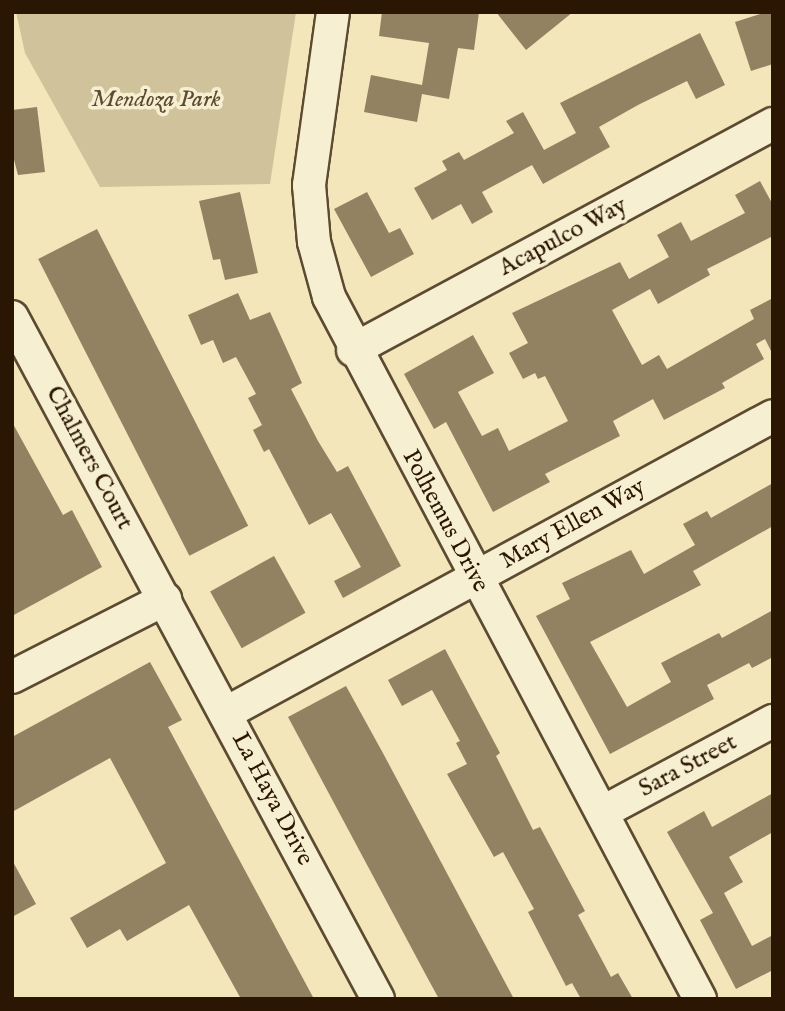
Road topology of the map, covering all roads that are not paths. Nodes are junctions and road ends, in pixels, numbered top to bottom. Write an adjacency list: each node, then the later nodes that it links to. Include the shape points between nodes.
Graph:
1 (333, 12): 4 (street, Polhemus Drive, via 311,156 310,213 320,270)
2 (773, 124): 4 (street, Acapulco Way)
3 (12, 317): 7 (street, Chalmers Court)
4 (353, 350): 6 (street, Polhemus Drive)
5 (773, 416): 6 (street, Mary Ellen Way)
6 (476, 577): 9 (street, Mary Ellen Way); 11 (street, Polhemus Drive)
7 (165, 599): 8 (street); 9 (street, La Haya Drive)
8 (12, 677)
9 (226, 713): 12 (street, La Haya Drive)
10 (773, 721): 11 (street, Sara Street)
11 (603, 812): 13 (street, Polhemus Drive)
12 (378, 999)
13 (699, 999)

